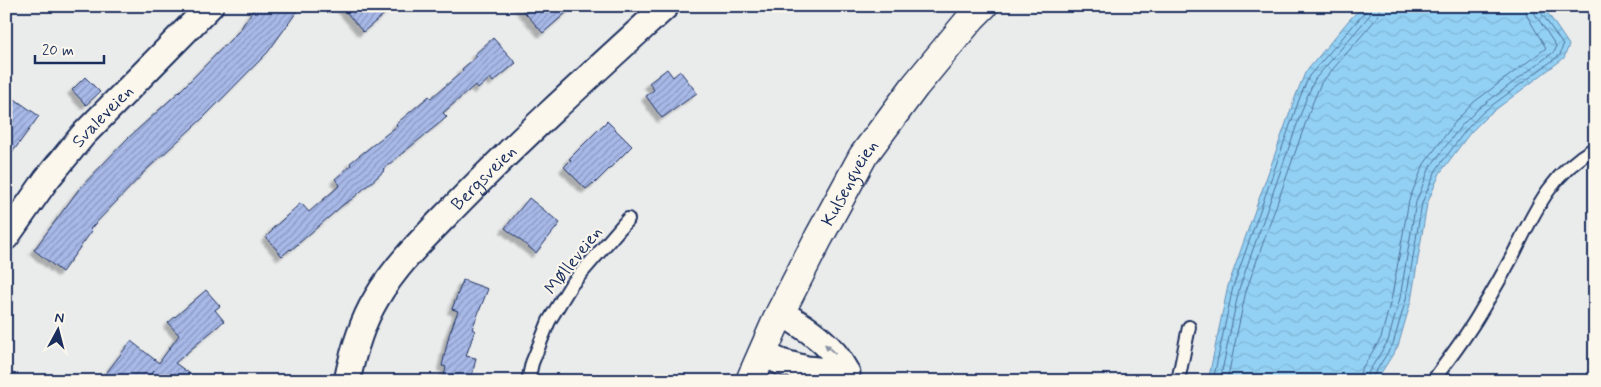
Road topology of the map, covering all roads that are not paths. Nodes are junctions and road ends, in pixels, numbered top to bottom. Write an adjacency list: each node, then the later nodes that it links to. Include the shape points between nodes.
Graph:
1 (210, 6): 6 (street, Svaleveien, via 84,135 46,180)
2 (666, 6): 11 (street, Bergsveien, via 496,164 405,258 376,299 358,334)
3 (983, 6): 7 (main road, Kulsengveien, via 915,86 863,156)
4 (1595, 148): 15 (lane, via 1576,160 1543,196 1479,314)
5 (628, 219): 12 (lane, Mølleveien, via 566,292 549,321)
6 (6, 237)
7 (780, 313): 9 (main road, Kulsengveien); 10 (street, one-way to 7, via 835,353 809,330)
8 (1189, 327): 14 (lane)
9 (762, 353): 10 (street, via 806,369); 13 (main road, Kulsengveien)
10 (852, 377)
11 (347, 381)
12 (528, 381)
13 (750, 381)
14 (1178, 381)
15 (1433, 381)

